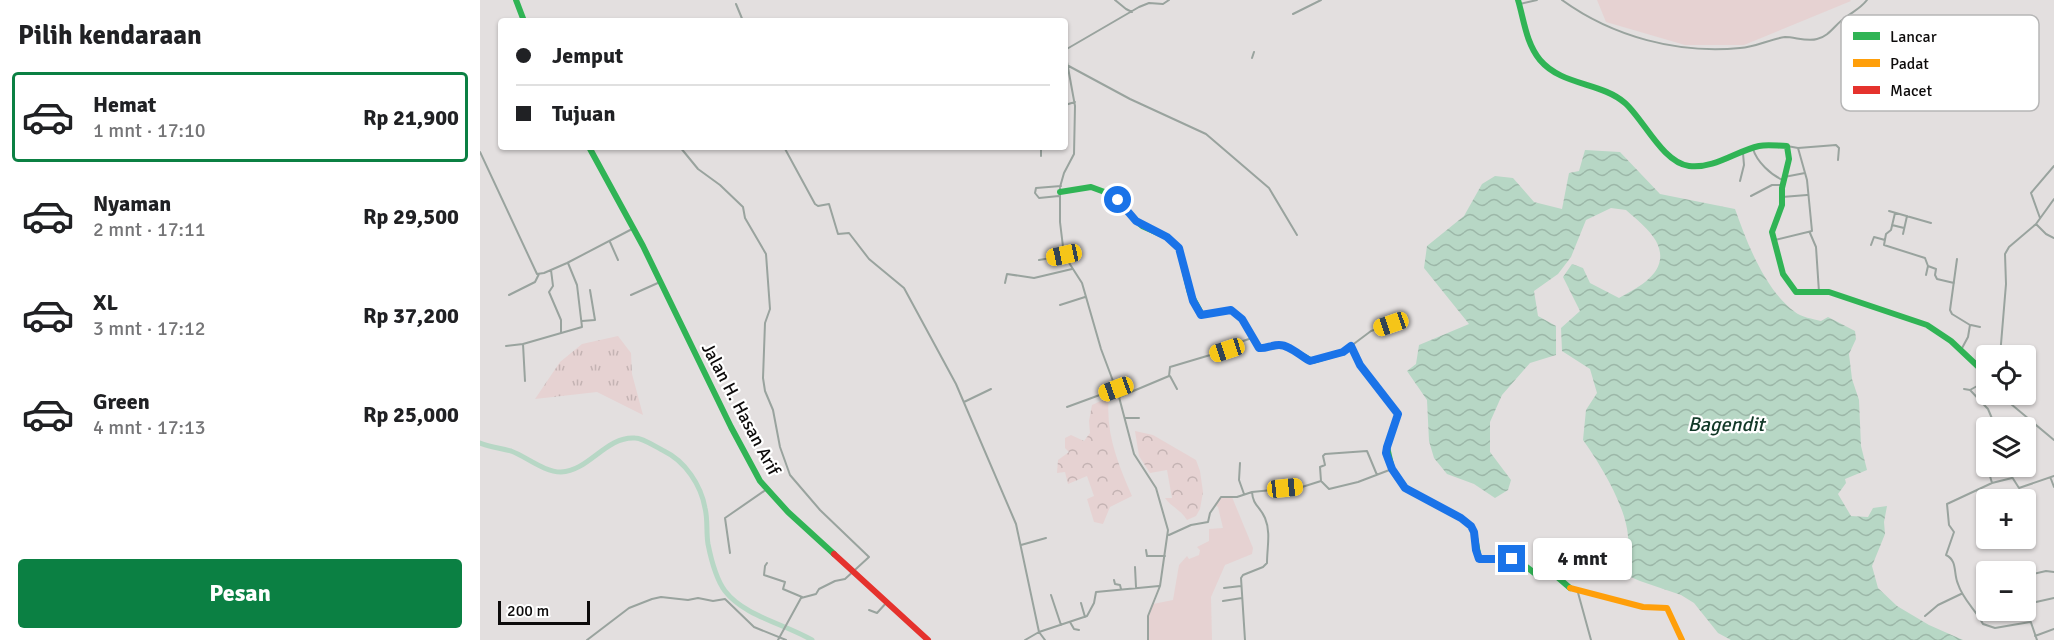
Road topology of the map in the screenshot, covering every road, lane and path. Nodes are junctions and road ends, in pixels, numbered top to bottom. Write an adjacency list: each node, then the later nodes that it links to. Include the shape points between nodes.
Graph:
1 (516, 0): 14 (street)
2 (1115, 0): 11 (street)
3 (1169, 0): 8 (street, via 1160,5)
4 (1322, 0): 12 (street)
5 (1538, 0): 9 (street)
6 (1562, 0): 16 (street, via 1588,18 1686,49 1742,48 1786,37 1818,39)
7 (1867, 0): 13 (street)
8 (1148, 2): 11 (street)
9 (1519, 2): 32 (street, via 1530,46 1540,60 1571,80 1623,101 1678,164 1696,165)
10 (736, 4): 15 (street)
11 (1134, 11): 17 (street)
12 (1293, 14)
13 (1848, 15)
14 (523, 18)
15 (742, 18)
16 (1841, 21)
17 (1068, 49)
18 (1254, 52): 19 (street)
19 (1252, 57)
20 (1068, 65): 56 (street, via 1206,134 1269,188)
21 (1068, 72): 22 (street)
22 (1075, 102): 23 (street); 39 (street, via 1074,154)
23 (1068, 104)
24 (1787, 146): 25 (street); 26 (street); 37 (street, via 1789,159)
25 (1798, 148): 34 (street, via 1836,145); 36 (street)
26 (1753, 149): 32 (street); 37 (street, via 1770,172)
27 (591, 150): 51 (street, Jalan H. Hasan Arif)
28 (682, 150): 129 (street, via 698,169 743,207 745,218 766,254 770,309 765,323 763,378 780,447 790,475 869,557)
29 (786, 150): 102 (street, via 815,204 829,204 838,234 849,233 869,259 901,283)
30 (1041, 150): 33 (street)
31 (480, 152): 70 (street)
32 (1743, 153): 38 (street)
33 (1041, 156)
34 (1838, 160)
35 (2054, 166): 47 (street, via 2031,193)
36 (1806, 173): 37 (street); 40 (street)
37 (1784, 180): 41 (street); 42 (street)
38 (1740, 181)
39 (1060, 191): 39 (street, via 1039,198 1035,191 1036,188); 62 (street); 86 (street, via 1091,187 1110,194 1142,226 1174,242 1197,310 1202,315 1231,310 1242,319)
40 (1808, 195): 42 (street); 53 (street)
41 (1752, 196)
42 (1782, 197): 58 (street)
43 (2054, 199): 47 (street)
44 (1889, 211): 45 (street)
45 (1895, 213): 46 (street); 50 (street)
46 (1907, 216): 48 (street); 52 (street)
47 (2040, 218): 49 (street)
48 (1931, 223)
49 (2036, 224): 57 (street); 88 (street, via 2005,254)
50 (1892, 225): 52 (street); 59 (street)
51 (634, 228): 60 (street); 72 (street, Jalan H. Hasan Arif)
52 (1905, 228): 55 (street)
53 (1810, 232): 58 (street); 76 (street, via 1816,247)
54 (2054, 232): 57 (street)
55 (1904, 234)
56 (1297, 235)
57 (2052, 237)
58 (1773, 240): 76 (street, via 1792,290)
59 (1885, 240): 61 (street, via 1874,237); 67 (street, via 1886,247 1925,258)
60 (610, 242): 64 (street); 66 (street)
61 (1871, 245)
62 (1064, 255): 65 (street); 68 (street)
63 (1957, 258): 74 (street)
64 (618, 260)
65 (1039, 260)
66 (567, 263): 69 (street); 81 (street, via 577,285)
67 (1928, 266): 71 (street); 74 (street, via 1936,269 1937,279)
68 (1072, 269): 73 (street, via 1034,278 1006,274); 79 (street, via 1082,283)
69 (551, 270): 70 (street); 85 (street, via 553,286 549,292 561,320)
70 (539, 274): 77 (street, via 535,282)
71 (1926, 275)
72 (660, 282): 78 (street); 118 (street, Jalan H. Hasan Arif, via 746,458)
73 (1005, 283)
74 (1954, 283): 83 (street, via 1951,312)
75 (590, 290): 81 (street, via 595,320)
76 (1819, 292): 91 (street, via 1840,295 1927,325)
77 (509, 295)
78 (631, 295)
79 (1085, 297): 80 (street); 97 (street)
80 (1060, 305)
81 (582, 321): 85 (street, via 580,329)
82 (1391, 324): 90 (street, via 1371,331)
83 (1970, 325): 84 (street); 91 (street)
84 (1980, 327)
85 (561, 333): 87 (street)
86 (1252, 338): 90 (street, via 1261,349 1284,345 1310,361); 93 (street, via 1170,367)
87 (523, 344): 89 (street); 94 (street)
88 (2001, 345)
89 (506, 346)
90 (1351, 346): 110 (street, via 1360,365 1398,414 1386,453)
91 (1961, 350): 92 (street)
92 (1976, 364)
93 (1168, 376): 98 (street); 101 (street)
94 (525, 381)
95 (1976, 387): 100 (street)
96 (991, 389): 102 (street)
97 (1116, 389): 101 (street); 104 (street)
98 (1177, 389)
99 (1964, 389): 100 (street)
100 (1970, 390): 105 (street)
101 (1119, 396): 106 (street)
102 (964, 402): 123 (street, via 1016,524)
103 (2012, 405): 108 (street)
104 (1066, 407)
105 (1991, 417)
106 (1125, 418): 107 (street); 121 (street, via 1134,454 1156,488)
107 (1139, 418)
108 (2054, 440)
109 (1240, 463): 120 (street, via 1239,480)
110 (1392, 469): 111 (street); 138 (street, via 1405,488 1471,526 1479,559 1516,559 1535,575 1555,575)
111 (1377, 475): 115 (street, via 1329,489); 115 (street, via 1367,451 1325,454 1325,465 1320,467)
112 (1990, 477): 116 (street)
113 (2012, 477): 114 (street, via 2019,488); 116 (street)
114 (2052, 477): 117 (street)
115 (1321, 481): 119 (street)
116 (1992, 483): 139 (street, via 1947,506 1949,526 1954,532 1946,554 1954,564)
117 (2054, 487)
118 (767, 489): 125 (street, via 725,518); 129 (street, Jalan H. Hasan Arif)
119 (1252, 492): 120 (street); 134 (street, via 1268,525 1264,566 1243,574)
120 (1244, 494): 121 (street, via 1218,499 1208,522)
121 (1169, 535): 126 (street)
122 (1046, 538): 123 (street)
123 (1021, 545): 155 (street)
124 (1146, 550): 126 (street, via 1147,556)
125 (730, 553)
126 (1165, 556): 133 (street)
127 (767, 563): 141 (street, via 764,575 785,582 783,589)
128 (1135, 567): 135 (street)
129 (854, 572): 141 (street); 145 (street, Jalan H. Hasan Arif)
130 (2054, 572): 131 (street)
131 (2036, 573)
132 (1114, 580): 137 (street)
133 (1160, 586): 135 (street); 163 (street, via 1148,616)
134 (1241, 586): 136 (street); 142 (street)
135 (1136, 587): 137 (street)
136 (1224, 588)
137 (1121, 589): 149 (street, via 1096,592)
138 (1577, 590): 165 (street); 166 (street, via 1643,607 1667,608)
139 (1962, 594): 148 (street); 151 (street, via 1988,627)
140 (1051, 595): 152 (street)
141 (802, 598): 158 (street, bridge)
142 (1242, 598): 144 (street); 164 (street)
143 (2054, 598): 151 (street, via 2026,608)
144 (1223, 601)
145 (887, 602): 147 (street, via 877,613); 160 (street, Jalan H. Hasan Arif)
146 (1081, 603): 149 (street)
147 (869, 610)
148 (1925, 616)
149 (1085, 617): 150 (street)
150 (1070, 622): 152 (street); 154 (street)
151 (2030, 622): 156 (street)
152 (1061, 625): 155 (street)
153 (2054, 629): 156 (street)
154 (1079, 630)
155 (1039, 632): 161 (street); 162 (street)
156 (2035, 636): 167 (street)
157 (587, 640): 159 (street, via 631,606 661,597 725,599 754,627)
158 (778, 640)
159 (786, 640)
160 (928, 640)
161 (1025, 640)
162 (1045, 640)
163 (1148, 640)
164 (1245, 640)
165 (1591, 640)
166 (1682, 640)
167 (2037, 640)

